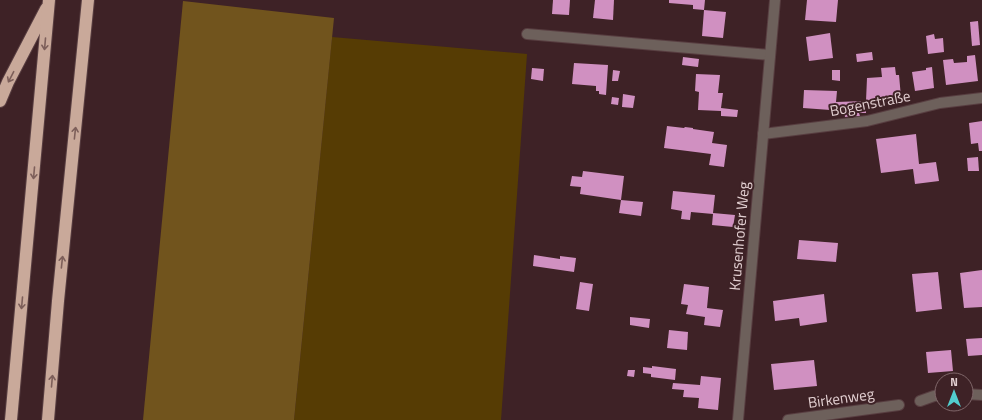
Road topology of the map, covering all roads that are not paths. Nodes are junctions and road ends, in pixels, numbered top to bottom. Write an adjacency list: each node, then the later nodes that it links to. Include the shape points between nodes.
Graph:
1 (88, 0): 13 (highway, one-way to 1)
2 (775, 0): 5 (street, Krusenhofer Weg)
3 (49, 2): 7 (highway, one-way to 7); 12 (highway, one-way to 12)
4 (527, 34): 5 (street)
5 (770, 55): 8 (street, Krusenhofer Weg)
6 (982, 98): 8 (street, Bogenstraße, via 940,103 867,121)
7 (0, 101)
8 (763, 134): 14 (street, Krusenhofer Weg)
9 (934, 396): 10 (street)
10 (920, 401)
11 (899, 405): 15 (street, Birkenweg)
12 (11, 420)
13 (48, 420)
14 (738, 420)
15 (788, 420)

